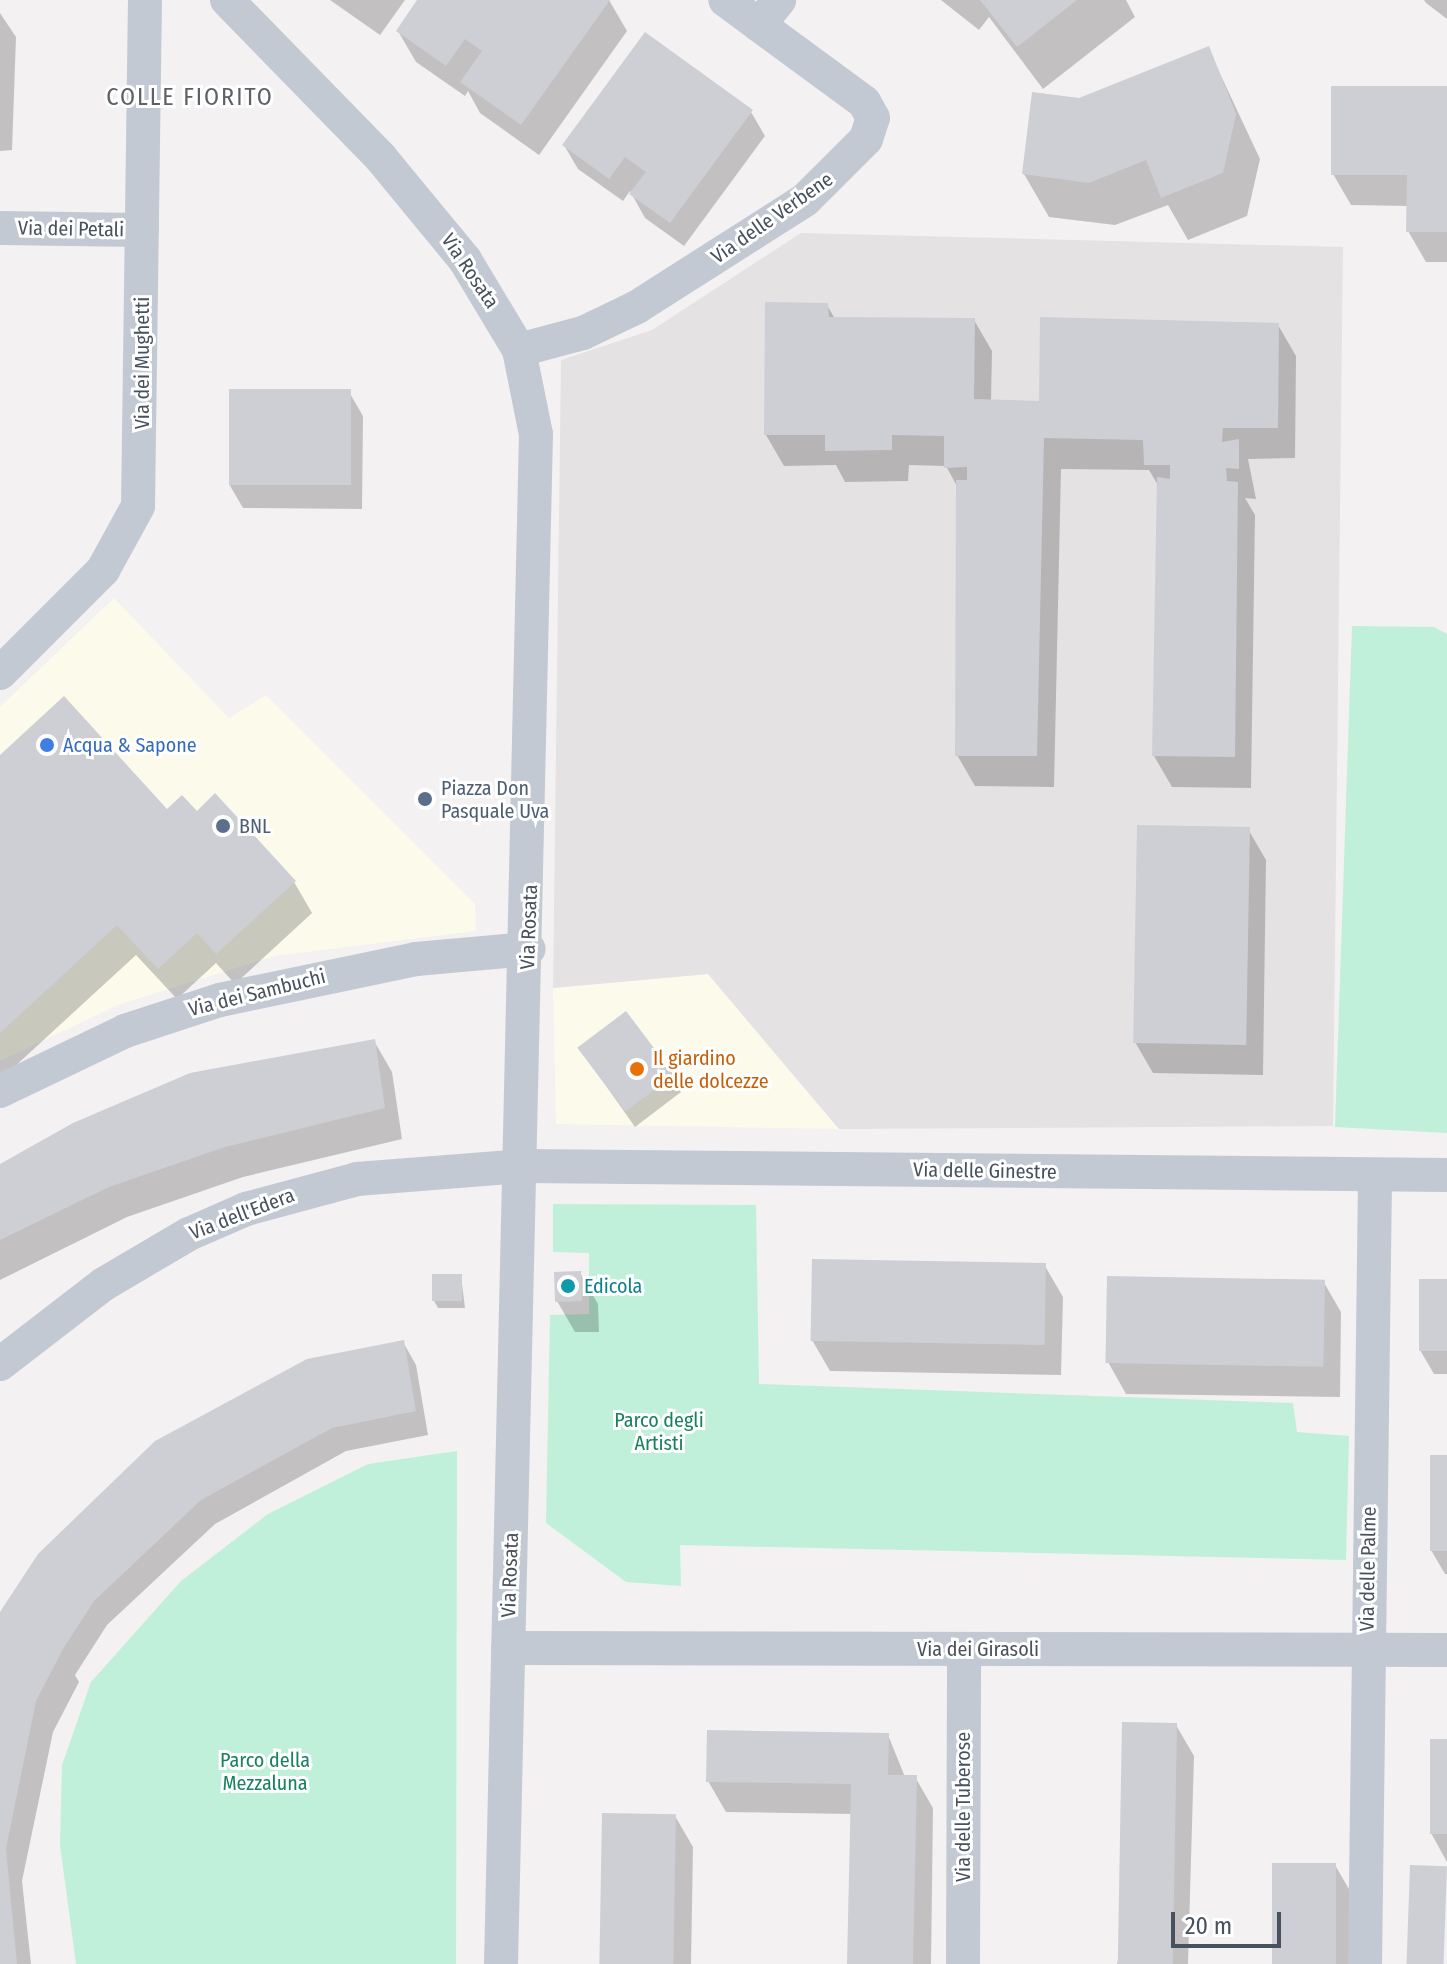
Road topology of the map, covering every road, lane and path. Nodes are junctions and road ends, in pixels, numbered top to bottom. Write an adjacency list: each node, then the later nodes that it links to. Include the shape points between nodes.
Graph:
1 (145, 0): 6 (street, Via dei Mughetti)
2 (227, 0): 7 (street, Via Rosata, via 434,219)
3 (725, 0): 4 (street, Via delle Verbene)
4 (769, 12): 7 (street, Via delle Verbene, via 864,102 873,118 866,139 805,200 637,307 583,333)
5 (0, 228): 6 (street, Via dei Petali)
6 (142, 230): 8 (street, Via dei Mughetti, via 141,478 134,522 93,582)
7 (519, 350): 9 (street, Via Rosata, via 536,434 540,514)
8 (0, 673)
9 (529, 949): 10 (street, Via dei Sambuchi, via 416,959 220,1000 125,1031); 11 (street, Via Rosata)
10 (0, 1091)
11 (523, 1166): 12 (street, Via delle Ginestre); 14 (street, Via dell'Edera, via 357,1179 246,1209 104,1284); 15 (street, Via Rosata)
12 (1375, 1175): 13 (street, Via delle Ginestre); 17 (street, Via delle Palme)
13 (1447, 1175)
14 (0, 1364)
15 (508, 1648): 16 (street, Via dei Girasoli); 19 (street, Via Rosata)
16 (964, 1649): 17 (street, Via dei Girasoli); 20 (street, Via delle Tuberose)
17 (1366, 1650): 18 (street, Via dei Girasoli); 21 (street, Via delle Palme)
18 (1447, 1650)
19 (501, 1964)
20 (963, 1964)
21 (1365, 1964)

